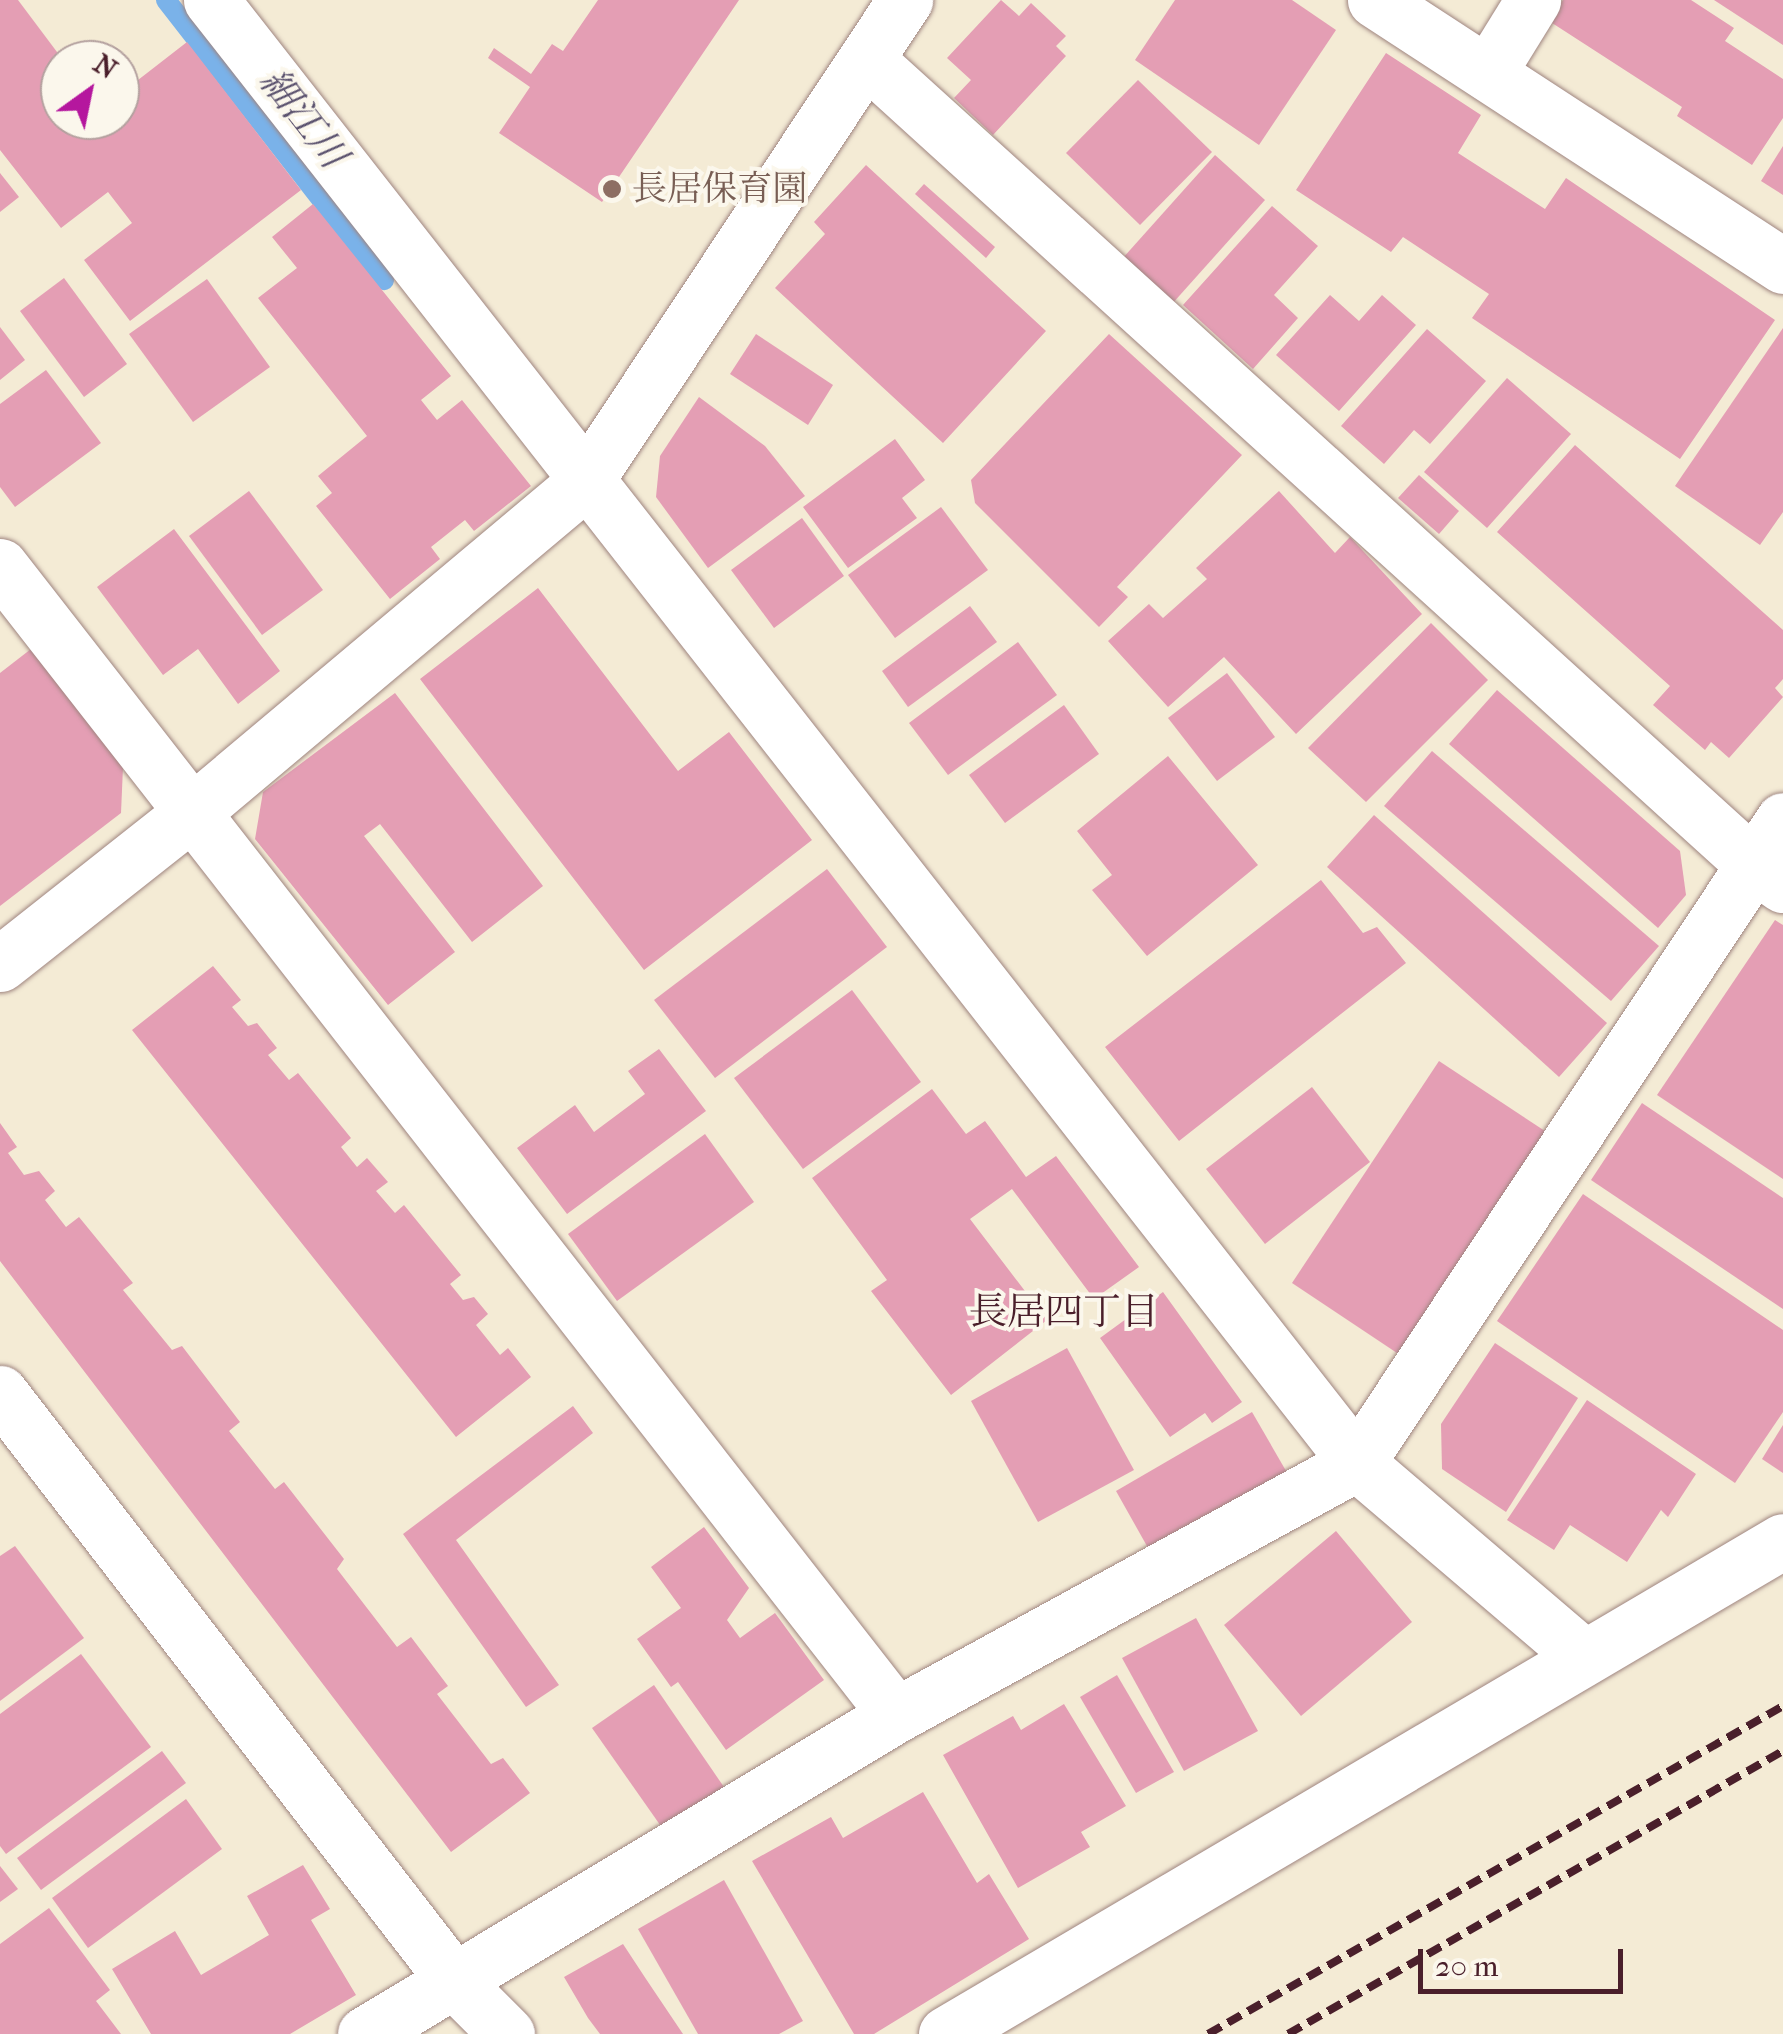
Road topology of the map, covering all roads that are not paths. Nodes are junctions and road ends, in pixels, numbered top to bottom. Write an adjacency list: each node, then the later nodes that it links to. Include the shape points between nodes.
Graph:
1 (211, 0): 8 (street)
2 (905, 0): 5 (street)
3 (1375, 0): 6 (street)
4 (1534, 0): 6 (street)
5 (866, 59): 8 (street); 12 (street)
6 (1488, 73): 7 (street)
7 (1783, 266)
8 (585, 482): 10 (street); 15 (street)
9 (0, 566): 10 (street)
10 (191, 813): 13 (street); 18 (street)
11 (1783, 820): 12 (street)
12 (1769, 875): 15 (street)
13 (0, 964)
14 (0, 1393): 19 (street)
15 (1357, 1463): 17 (street); 18 (street)
16 (1783, 1541): 17 (street)
17 (1582, 1656): 22 (street)
18 (896, 1715): 19 (street)
19 (456, 1983): 20 (street); 21 (street)
20 (364, 2034)
21 (507, 2034)
22 (946, 2034)

